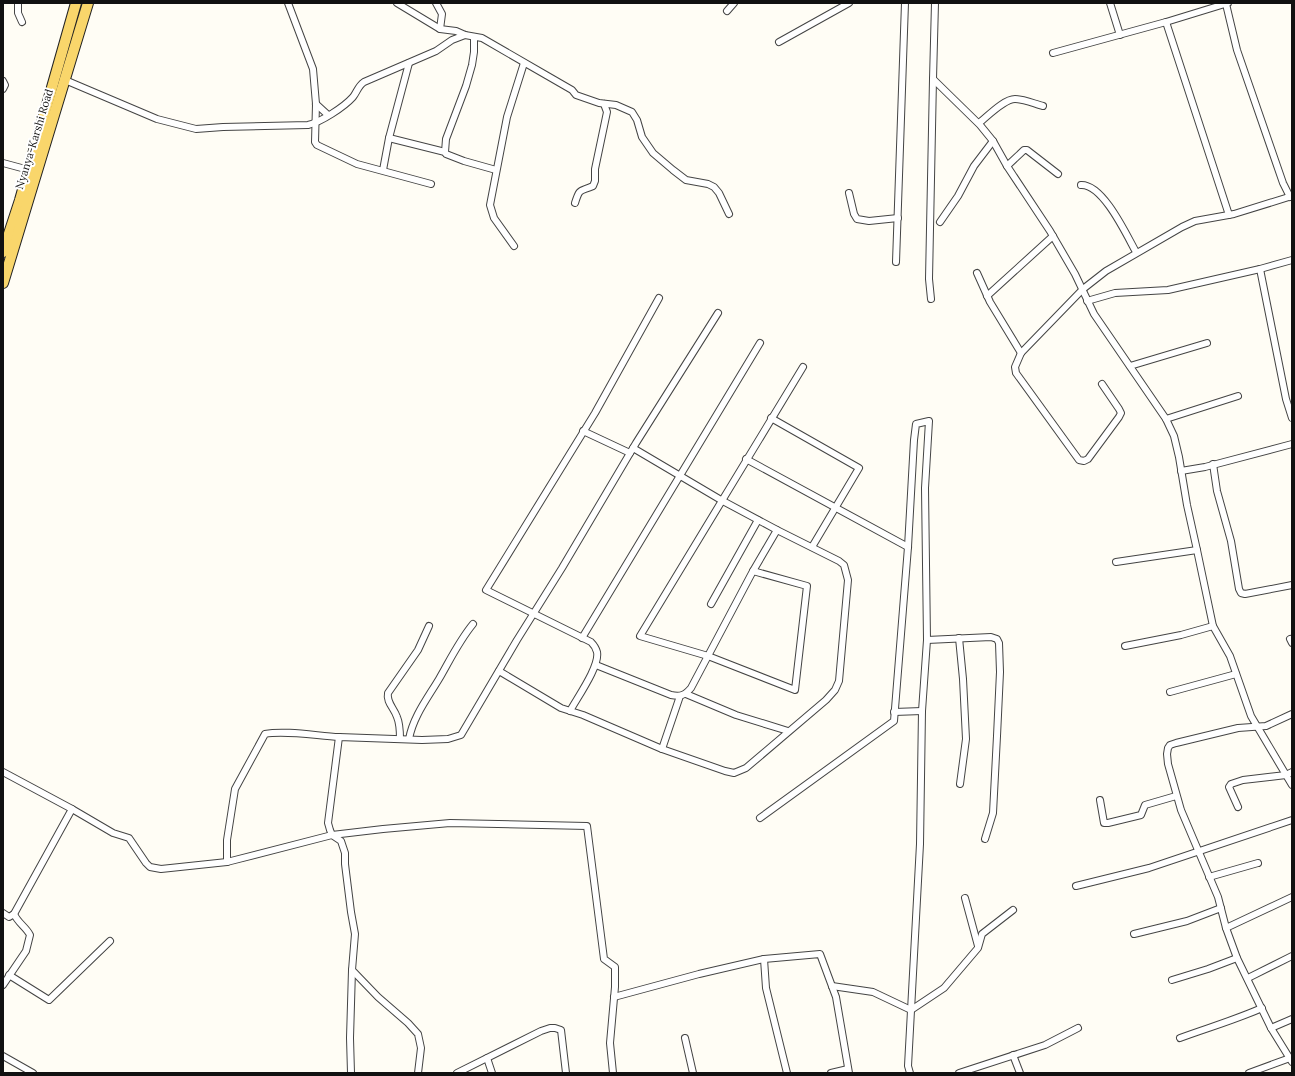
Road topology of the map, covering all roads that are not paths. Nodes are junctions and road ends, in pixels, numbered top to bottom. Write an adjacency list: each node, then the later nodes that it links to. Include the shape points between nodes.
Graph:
1 (19, 3): 14 (street, via 18,13)
2 (76, 3): 34 (main road, Nyanya-Karshi Road)
3 (88, 3): 25 (main road, Nyanya-Karshi Road)
4 (288, 3): 28 (street, via 313,69)
5 (397, 3): 16 (street)
6 (436, 3): 16 (street, via 442,14)
7 (734, 3): 13 (street)
8 (849, 3): 20 (street)
9 (905, 3): 51 (street)
10 (934, 3): 24 (street)
11 (1110, 3): 18 (street)
12 (1228, 3): 15 (street); 47 (street, via 1237,50)
13 (727, 11)
14 (22, 22)
15 (1166, 22): 18 (street); 50 (street)
16 (440, 29): 17 (street)
17 (465, 35): 19 (street); 22 (street)
18 (1120, 35): 21 (street)
19 (474, 37): 23 (street, via 487,41); 37 (street, via 472,65 446,139)
20 (779, 42)
21 (1053, 53)
22 (409, 63): 31 (street, via 364,82 350,99); 35 (street)
23 (524, 63): 29 (street, via 572,90 576,95); 42 (street, via 507,117)
24 (933, 79): 32 (street); 65 (street, via 929,279)
25 (65, 80): 33 (street, via 157,119 196,129); 34 (main road, Nyanya-Karshi Road)
26 (3, 81): 27 (street)
27 (3, 89)
28 (316, 104): 31 (street); 33 (street)
29 (604, 104): 48 (street, via 607,112 595,169 595,181 593,186 579,192); 49 (street, via 616,105 632,112 642,137 654,153 686,180 714,187)
30 (1043, 106): 32 (street, via 1016,99 1008,101)
31 (328, 115): 33 (street)
32 (979, 123): 36 (street)
33 (316, 124): 41 (street, via 317,145 357,164)
34 (45, 131): 40 (main road, Nyanya-Karshi Road); 61 (main road, Nyanya-Karshi Road)
35 (389, 138): 37 (street); 41 (street)
36 (993, 141): 39 (street); 52 (street, via 974,166)
37 (445, 152): 42 (street, via 464,161)
38 (3, 163): 40 (street)
39 (1007, 166): 43 (street, via 1024,150 1028,150); 53 (street)
40 (29, 170): 55 (main road, Nyanya-Karshi Road)
41 (383, 170): 44 (street)
42 (496, 170): 54 (street, via 491,211)
43 (1058, 174)
44 (431, 184)
45 (1081, 185): 56 (street, via 1092,187 1105,200)
46 (849, 193): 51 (street, via 857,219 869,221)
47 (1291, 197): 50 (street)
48 (575, 203)
49 (729, 214)
50 (1229, 215): 56 (street, via 1182,226)
51 (898, 218): 58 (street)
52 (940, 222)
53 (1053, 236): 62 (street); 63 (street)
54 (514, 246)
55 (3, 252)
56 (1136, 252): 62 (street)
57 (1292, 260): 59 (street)
58 (896, 262)
59 (1260, 270): 66 (street, via 1168,290 1114,294); 76 (street)
60 (977, 273): 63 (street)
61 (3, 283)
62 (1083, 289): 66 (street); 70 (street)
63 (987, 296): 70 (street)
64 (658, 298): 78 (street)
65 (931, 299)
66 (1087, 301): 71 (street)
67 (718, 313): 80 (street)
68 (760, 343): 84 (street)
69 (1207, 343): 71 (street)
70 (1021, 353): 73 (street, via 1015,367 1016,373 1079,460 1088,459 1121,413)
71 (1130, 366): 77 (street)
72 (803, 367): 75 (street)
73 (1102, 384)
74 (1238, 396): 77 (street)
75 (772, 418): 81 (street); 86 (street, via 859,468)
76 (1292, 418)
77 (1166, 419): 83 (street, via 1174,436)
78 (583, 431): 80 (street); 96 (street, via 486,590)
79 (1292, 444): 82 (street)
80 (632, 450): 84 (street); 96 (street)
81 (746, 459): 85 (street); 86 (street)
82 (1213, 464): 83 (street); 94 (street, via 1239,589 1245,594)
83 (1182, 470): 91 (street)
84 (680, 476): 85 (street); 100 (street)
85 (721, 500): 87 (street); 104 (street, via 640,636)
86 (836, 507): 89 (street); 90 (street)
87 (758, 520): 88 (street); 95 (street)
88 (777, 530): 89 (street); 93 (street)
89 (812, 547): 115 (street, via 839,560 846,571 848,580 840,671 835,690)
90 (908, 547): 102 (street, via 916,424 929,421 925,488); 112 (street)
91 (1197, 550): 92 (street); 99 (street)
92 (1116, 562)
93 (753, 571): 104 (street); 104 (street, via 807,586 795,690)
94 (1292, 585)
95 (711, 604)
96 (534, 613): 100 (street); 106 (street)
97 (473, 624): 118 (street, via 419,711)
98 (429, 626): 117 (street, via 418,650 388,693 388,701 398,721)
99 (1213, 626): 103 (street); 107 (street, via 1230,656)
100 (582, 638): 105 (street, via 595,646)
101 (959, 638): 102 (street); 122 (street, via 966,739); 131 (street, via 991,637 999,643 1000,672 993,812)
102 (927, 640): 111 (street)
103 (1125, 646)
104 (708, 656): 109 (street, via 691,688)
105 (596, 665): 109 (street, via 664,692); 110 (street)
106 (499, 670): 110 (street); 118 (street, via 461,735 448,739)
107 (1236, 674): 108 (street); 114 (street, via 1251,716)
108 (1170, 692)
109 (683, 695): 115 (street); 119 (street)
110 (570, 711): 119 (street)
111 (922, 711): 112 (street); 158 (street, via 920,844)
112 (894, 712): 128 (street, via 894,721)
113 (1292, 714): 114 (street, via 1272,724)
114 (1258, 727): 121 (street); 124 (street, via 1238,728 1170,745 1167,754 1168,764)
115 (788, 731): 119 (street, via 746,768 734,773)
116 (340, 738): 117 (street); 130 (street, via 328,823); 133 (street, via 289,733 265,734 235,789 227,840)
117 (400, 739): 118 (street)
118 (408, 739)
119 (662, 749)
120 (3, 772): 127 (street)
121 (1289, 773): 123 (street); 126 (street, via 1230,784)
122 (960, 784)
123 (1292, 785)
124 (1176, 796): 125 (street, via 1145,805 1141,815 1108,823 1104,823); 132 (street)
125 (1100, 800)
126 (1238, 807)
127 (72, 809): 133 (street, via 113,833 129,838 146,863 155,869 170,870); 142 (street)
128 (760, 818)
129 (1292, 820): 132 (street)
130 (332, 835): 133 (street); 150 (street, via 341,841 345,853 355,934); 156 (street, via 450,823 587,826 604,959 615,967)
131 (985, 839)
132 (1198, 852): 135 (street); 136 (street, via 1149,868)
133 (227, 862)
134 (1258, 863): 135 (street)
135 (1209, 877): 139 (street)
136 (1076, 886)
137 (1292, 897): 143 (street)
138 (965, 898): 146 (street)
139 (1221, 908): 143 (street); 144 (street, via 1187,921)
140 (1013, 910): 146 (street, via 982,934)
141 (3, 913): 142 (street, via 9,916)
142 (14, 914): 151 (street, via 30,935 26,950)
143 (1226, 928): 148 (street)
144 (1134, 934)
145 (110, 941): 151 (street, via 49,1000)
146 (978, 948): 158 (street, via 944,988)
147 (1292, 956): 152 (street)
148 (1237, 958): 152 (street); 153 (street)
149 (764, 959): 155 (street, via 820,954); 156 (street); 177 (street, via 766,988)
150 (352, 970): 170 (street); 171 (street, via 418,1034 421,1048)
151 (10, 976): 154 (street)
152 (1248, 978): 157 (street)
153 (1172, 980)
154 (3, 986)
155 (832, 986): 158 (street, via 872,992); 168 (street)
156 (614, 997): 175 (street, via 610,1043)
157 (1262, 1008): 161 (street); 163 (street)
158 (911, 1010): 179 (street, via 908,1066)
159 (1292, 1019): 161 (street)
160 (1078, 1028): 164 (street, via 1045,1045)
161 (1271, 1028): 167 (street)
162 (685, 1038): 176 (street)
163 (1180, 1038)
164 (1013, 1055): 180 (street); 181 (street)
165 (3, 1056): 169 (street)
166 (487, 1058): 172 (street); 173 (street); 174 (street, via 541,1031 555,1028 560,1030 562,1037)
167 (1291, 1060): 182 (street)
168 (849, 1071): 178 (street)
169 (33, 1073)
170 (350, 1073)
171 (418, 1073)
172 (457, 1073)
173 (492, 1073)
174 (566, 1073)
175 (613, 1073)
176 (693, 1073)
177 (787, 1073)
178 (831, 1073)
179 (910, 1073)
180 (959, 1073)
181 (1020, 1073)
182 (1249, 1073)

